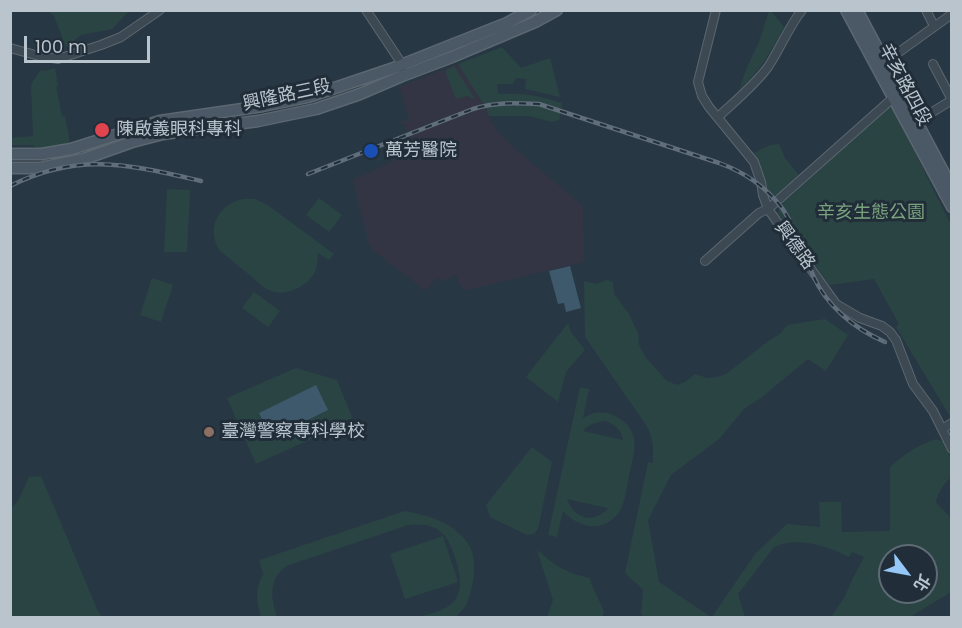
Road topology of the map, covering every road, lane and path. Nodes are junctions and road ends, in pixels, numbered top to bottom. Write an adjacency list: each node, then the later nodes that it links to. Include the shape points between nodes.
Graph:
1 (160, 10): 12 (street, via 121,37 58,58)
2 (366, 10): 13 (street)
3 (531, 10): 13 (main road, 興隆路三段)
4 (557, 10): 16 (main road, 興隆路三段)
5 (716, 10): 19 (street, 興德路, via 698,82 702,96)
6 (802, 10): 19 (street, via 765,70)
7 (846, 10): 15 (main road, 辛亥路四段)
8 (857, 10): 15 (main road, 辛亥路四段)
9 (926, 10): 11 (street)
10 (951, 14): 11 (street)
11 (934, 27): 15 (street)
12 (10, 48)
13 (402, 64): 16 (street); 21 (main road, 興隆路三段, via 308,98 160,121 71,149)
14 (933, 64): 18 (street)
15 (881, 65): 17 (main road, 辛亥路四段); 20 (main road, 辛亥路四段)
16 (402, 76): 22 (main road, 興隆路三段, via 316,109 163,134 84,159 40,168)
17 (893, 98): 24 (main road, 辛亥路四段); 25 (street)
18 (951, 100): 20 (street)
19 (718, 117): 25 (street, 興德路, via 754,162)
20 (916, 122): 23 (main road, 辛亥路四段)
21 (10, 154)
22 (10, 168)
23 (951, 188)
24 (951, 207)
25 (768, 209): 26 (street); 28 (street, 興德路, via 836,304 890,332 913,384)
26 (705, 261)
27 (951, 423): 28 (street)
28 (942, 429): 29 (street, 興德路)
29 (951, 449)

